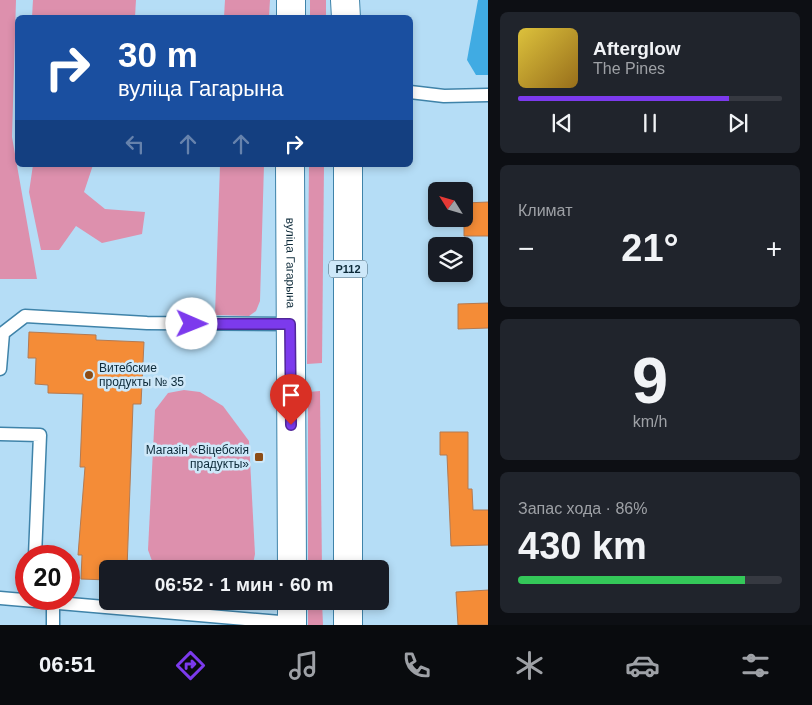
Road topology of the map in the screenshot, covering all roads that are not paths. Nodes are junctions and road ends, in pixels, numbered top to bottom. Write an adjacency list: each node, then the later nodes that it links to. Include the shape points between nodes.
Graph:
1 (291, 0): 3 (main road)
2 (345, 0): 4 (main road)
3 (291, 15)
4 (346, 15)
5 (413, 92): 6 (lane, via 444,96)
6 (488, 95)
7 (290, 167): 9 (main road, вуліца Гагарына)
8 (348, 167): 14 (main road, Р112)
9 (290, 324): 10 (lane, via 147,323 25,316 3,333); 13 (main road, вуліца Гагарына)
10 (0, 369)
11 (0, 434): 12 (lane, via 40,435)
12 (35, 545)
13 (292, 560)
14 (348, 560)
15 (0, 598): 16 (lane)
16 (15, 598)
17 (80, 603): 20 (lane)
18 (53, 610): 21 (lane)
19 (348, 610): 22 (main road)
20 (292, 616)
21 (53, 625)
22 (348, 625)

